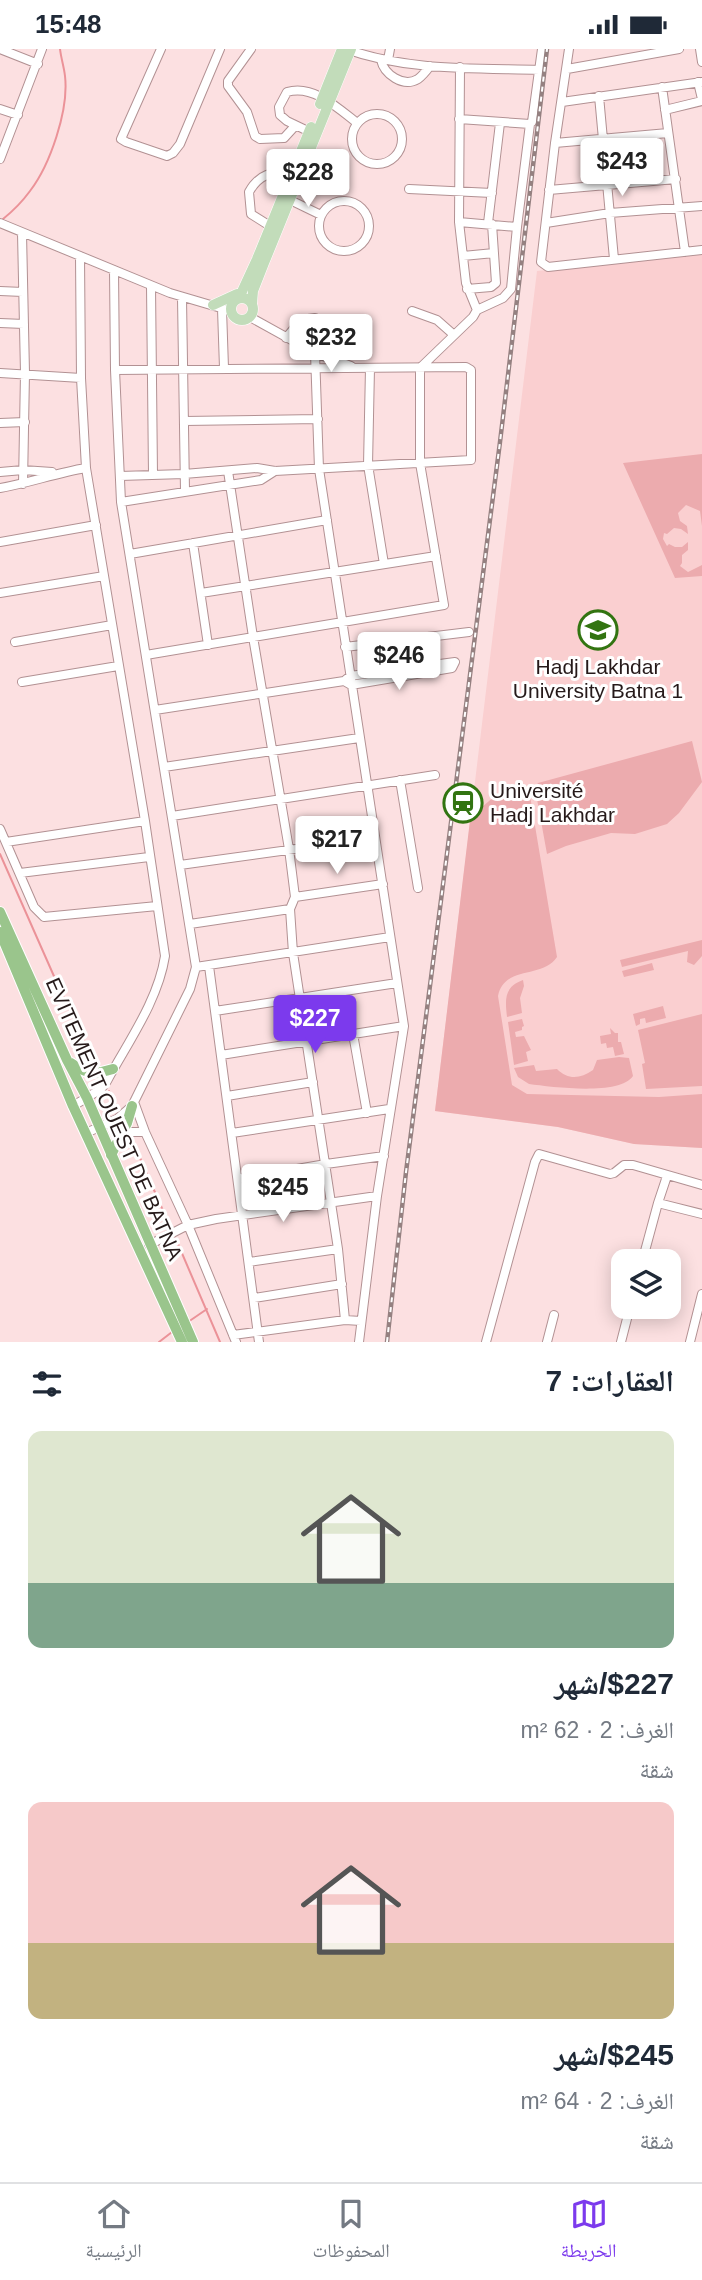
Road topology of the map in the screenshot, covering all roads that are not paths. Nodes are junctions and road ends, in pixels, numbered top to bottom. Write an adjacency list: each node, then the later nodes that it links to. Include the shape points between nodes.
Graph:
1 (0, 49): 14 (street)
2 (42, 49): 14 (street)
3 (161, 49): 4 (street, via 121,139 167,156 180,144)
4 (220, 49)
5 (251, 49): 32 (street, via 228,86 247,112 255,137 284,138)
6 (348, 49): 12 (street); 22 (main road)
7 (390, 49): 12 (street)
8 (542, 49): 18 (street)
9 (569, 49): 17 (street)
10 (679, 49): 17 (street)
11 (700, 49): 13 (street)
12 (385, 60): 15 (street); 15 (street, via 388,73 404,81 417,80)
13 (702, 62)
14 (38, 64): 27 (street)
15 (430, 66): 16 (street)
16 (460, 67): 18 (street); 28 (street)
17 (567, 69): 24 (street)
18 (539, 70): 31 (street)
19 (700, 82): 20 (street); 23 (street)
20 (662, 87): 21 (street); 26 (street)
21 (599, 96): 24 (street); 35 (street)
22 (326, 99): 29 (street); 32 (street, via 302,90 284,94 278,111); 33 (main road)
23 (702, 100): 26 (street)
24 (562, 102): 36 (street)
25 (0, 109): 27 (street)
26 (665, 110): 34 (street)
27 (18, 115): 37 (street)
28 (459, 119): 30 (street); 43 (street)
29 (357, 123): 29 (street, via 352,143 364,160 385,163 398,154 402,134 391,117 376,113)
30 (500, 123): 31 (street); 44 (street)
31 (530, 124): 55 (street)
32 (295, 126): 33 (street)
33 (312, 133): 38 (main road); 45 (main road)
34 (668, 133): 35 (street); 39 (street)
35 (603, 139): 36 (street); 40 (street)
36 (555, 143): 42 (street)
37 (0, 159)
38 (292, 173): 45 (main road); 54 (street, via 261,176 249,192 251,214)
39 (676, 179): 40 (street); 47 (street)
40 (606, 185): 42 (street); 48 (street)
41 (409, 189): 43 (street)
42 (549, 190): 52 (street)
43 (459, 192): 44 (street); 50 (street)
44 (492, 193): 53 (street)
45 (286, 198): 49 (street); 54 (main road); 70 (main road)
46 (702, 206): 47 (street)
47 (680, 208): 48 (street); 58 (street)
48 (610, 213): 52 (street); 62 (street)
49 (321, 215): 49 (street, via 321,236 335,249 351,250 366,237 366,216 356,205 337,202)
50 (459, 222): 53 (street); 61 (street)
51 (0, 223): 56 (street)
52 (546, 223): 62 (street, via 544,265)
53 (490, 224): 55 (street); 59 (street)
54 (270, 226): 68 (main road)
55 (517, 227): 72 (street, via 511,289)
56 (22, 233): 60 (street); 67 (street)
57 (702, 250): 58 (street)
58 (685, 252): 62 (street)
59 (494, 253): 61 (street); 65 (street, via 494,285)
60 (80, 256): 63 (street); 91 (street)
61 (463, 256): 65 (street)
62 (614, 259)
63 (114, 270): 64 (street); 88 (street)
64 (151, 286): 69 (street); 86 (street)
65 (467, 289): 72 (street)
66 (0, 291): 67 (street)
67 (23, 292): 76 (street)
68 (241, 294): 70 (main road); 71 (main road); 71 (main road)
69 (182, 298): 71 (street); 81 (street)
70 (252, 303): 74 (main road)
71 (222, 308): 74 (main road, via 240,320); 82 (street)
72 (477, 310): 77 (street)
73 (412, 311): 77 (street, via 438,320)
74 (250, 317): 78 (street)
75 (0, 323): 76 (street)
76 (24, 324): 90 (street)
77 (454, 335): 85 (street)
78 (286, 338): 79 (street); 80 (street, via 301,320 315,318 327,326)
79 (315, 353): 80 (street); 87 (street)
80 (327, 357): 83 (street)
81 (183, 368): 82 (street); 86 (street); 93 (street)
82 (224, 368): 87 (street)
83 (356, 368): 84 (street); 87 (street)
84 (370, 368): 85 (street); 97 (street)
85 (420, 368): 96 (street); 96 (street, via 471,370 471,460)
86 (153, 369): 88 (street); 106 (street)
87 (317, 369): 92 (street)
88 (115, 370): 107 (street)
89 (0, 373): 90 (street)
90 (25, 373): 91 (street); 94 (street)
91 (80, 378): 98 (street)
92 (318, 419): 93 (street); 99 (street)
93 (184, 421): 105 (street)
94 (25, 422): 95 (street); 100 (street)
95 (0, 423)
96 (419, 463): 97 (street); 119 (street)
97 (368, 465): 99 (street); 120 (street)
98 (86, 468): 103 (street); 114 (street)
99 (319, 469): 102 (street); 113 (street)
100 (23, 470): 103 (street); 104 (street); 108 (street)
101 (228, 471): 102 (street); 105 (street); 109 (street)
102 (275, 471): 109 (street, via 261,480)
103 (59, 472): 108 (street)
104 (0, 473)
105 (184, 474): 106 (street); 111 (street)
106 (153, 475): 107 (street)
107 (120, 476): 112 (street)
108 (23, 484): 110 (street)
109 (229, 485): 111 (street); 115 (street)
110 (0, 488)
111 (185, 491): 112 (street)
112 (121, 502): 118 (street)
113 (327, 520): 115 (street); 121 (street)
114 (96, 525): 116 (street); 122 (street)
115 (237, 536): 117 (street); 123 (street)
116 (0, 541)
117 (193, 543): 118 (street); 125 (street)
118 (130, 554): 133 (street)
119 (436, 556): 120 (street); 126 (street, via 444,605)
120 (384, 564): 121 (street)
121 (334, 572): 123 (street); 126 (street)
122 (104, 576): 124 (street); 127 (street)
123 (245, 586): 125 (street); 129 (street)
124 (0, 593)
125 (201, 593): 131 (street)
126 (342, 623): 129 (street); 132 (street)
127 (112, 625): 130 (street); 134 (street)
128 (469, 632): 132 (street)
129 (253, 638): 131 (street); 137 (street)
130 (15, 642)
131 (208, 645): 133 (street)
132 (345, 647): 136 (street)
133 (146, 655): 138 (street)
134 (118, 666): 135 (street); 147 (street)
135 (22, 681)
136 (348, 681): 136 (street, via 452,669 455,662); 137 (street); 139 (street)
137 (264, 693): 138 (street); 140 (street)
138 (155, 710): 141 (street)
139 (359, 738): 140 (street); 144 (street)
140 (272, 752): 141 (street); 145 (street)
141 (164, 767): 146 (street)
142 (435, 775): 143 (street)
143 (400, 780): 144 (street); 156 (street)
144 (367, 786): 145 (street); 149 (street)
145 (280, 800): 146 (street); 151 (street)
146 (172, 815): 153 (street)
147 (145, 821): 150 (street); 152 (street)
148 (0, 829): 150 (street)
149 (374, 838): 151 (street); 155 (street)
150 (6, 842): 154 (street)
151 (289, 849): 153 (street); 157 (street)
152 (149, 857): 154 (street); 158 (street)
153 (180, 865): 161 (street)
154 (20, 873): 158 (street, via 34,907 44,917)
155 (383, 884): 157 (street); 163 (street)
156 (418, 888)
157 (295, 897): 159 (street)
158 (157, 906): 175 (street, via 163,968 148,1007)
159 (290, 909): 161 (street); 164 (street)
160 (0, 912): 174 (highway, EVITEMENT OUEST DE BATNA)
161 (190, 924): 166 (street)
162 (0, 932): 180 (highway, EVITEMENT OUEST DE BATNA)
163 (390, 937): 164 (street); 167 (street)
164 (293, 953): 165 (street); 168 (street)
165 (209, 966): 166 (street); 169 (street)
166 (196, 967): 179 (street, via 190,989)
167 (397, 983): 168 (street); 170 (street)
168 (300, 998): 169 (street); 172 (street)
169 (215, 1011): 173 (street)
170 (404, 1026): 171 (street); 181 (street)
171 (353, 1034): 172 (street); 182 (street)
172 (306, 1042): 173 (street); 176 (street)
173 (221, 1055): 177 (street)
174 (67, 1060): 175 (highway, via 95,1074); 178 (highway, EVITEMENT OUEST DE BATNA)
175 (113, 1069): 178 (street, via 101,1089)
176 (313, 1082): 177 (street); 183 (street)
177 (227, 1096): 188 (street)
178 (87, 1098): 180 (street); 184 (highway, EVITEMENT OUEST DE BATNA)
179 (133, 1104): 184 (street); 185 (highway); 186 (street)
180 (74, 1106): 187 (highway, EVITEMENT OUEST DE BATNA)
181 (389, 1109): 182 (street); 190 (street)
182 (367, 1113): 183 (street)
183 (319, 1121): 188 (street); 191 (street)
184 (100, 1128): 187 (street); 189 (highway, EVITEMENT OUEST DE BATNA)
185 (123, 1132): 186 (street); 189 (highway)
186 (145, 1132): 200 (street)
187 (86, 1133): 212 (highway, EVITEMENT OUEST DE BATNA)
188 (232, 1133): 193 (street)
189 (111, 1155): 201 (highway, EVITEMENT OUEST DE BATNA)
190 (384, 1156): 191 (street); 195 (street)
191 (326, 1164): 193 (street); 196 (street)
192 (667, 1176): 194 (street); 197 (street); 219 (street, via 624,1164 610,1174 539,1154)
193 (238, 1179): 199 (street)
194 (702, 1185)
195 (377, 1196): 196 (street); 211 (street)
196 (330, 1202): 199 (street); 202 (street)
197 (658, 1203): 198 (street); 203 (street)
198 (702, 1214)
199 (242, 1215): 200 (street); 204 (street)
200 (185, 1227): 201 (street); 214 (street)
201 (154, 1242): 212 (highway, EVITEMENT OUEST DE BATNA)
202 (338, 1249): 204 (street); 205 (street)
203 (646, 1249)
204 (249, 1262): 207 (street)
205 (342, 1284): 207 (street); 210 (street)
206 (702, 1294): 222 (street)
207 (254, 1298): 213 (street)
208 (554, 1315): 220 (street)
209 (627, 1319): 221 (street)
210 (345, 1320): 211 (street); 213 (street)
211 (362, 1321): 218 (street)
212 (180, 1324): 215 (highway, EVITEMENT OUEST DE BATNA); 216 (highway, EVITEMENT OUEST DE BATNA)
213 (257, 1332): 214 (street); 217 (street)
214 (234, 1339)
215 (182, 1342)
216 (193, 1342)
217 (259, 1342)
218 (359, 1342)
219 (486, 1342)
220 (547, 1342)
221 (621, 1342)
222 (690, 1342)

